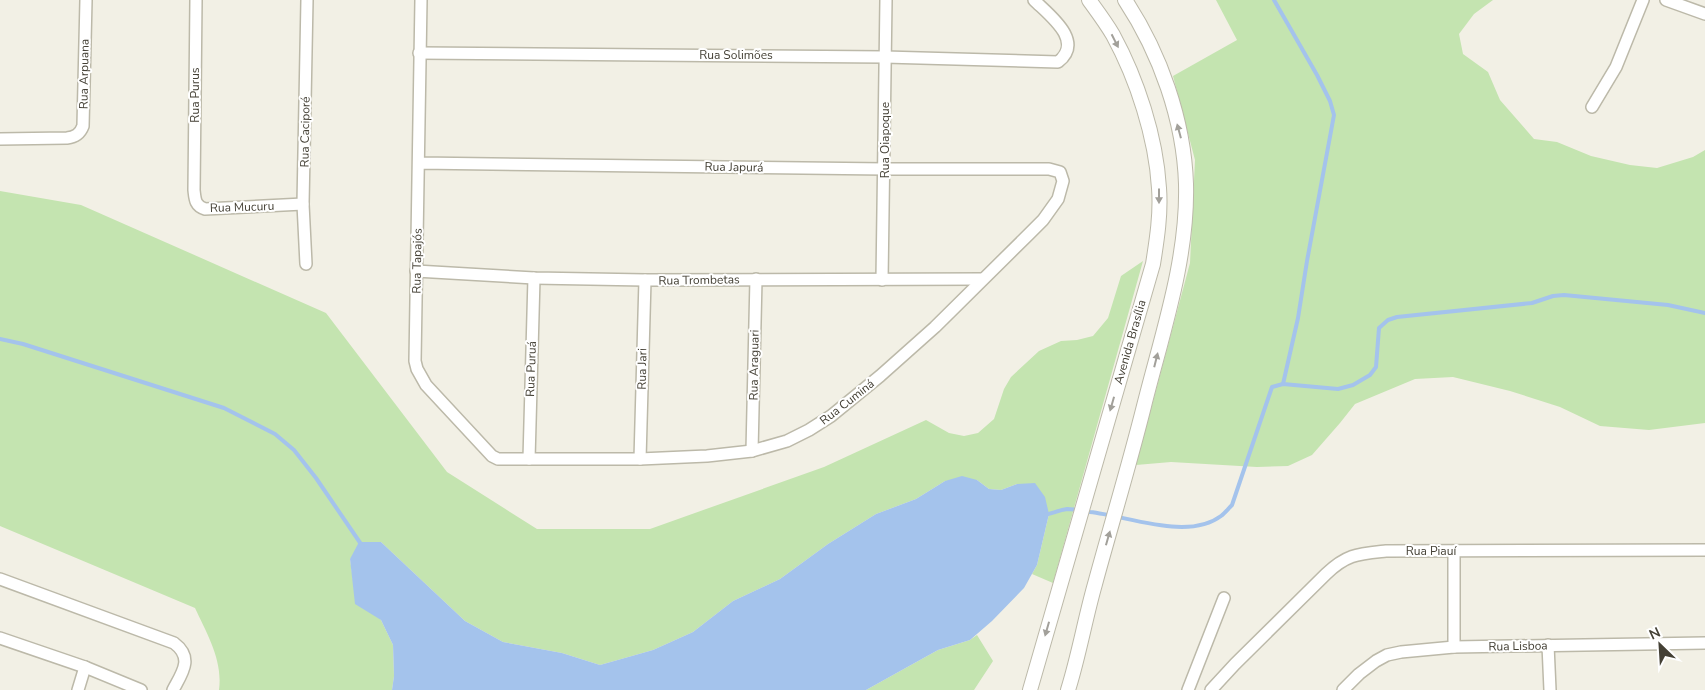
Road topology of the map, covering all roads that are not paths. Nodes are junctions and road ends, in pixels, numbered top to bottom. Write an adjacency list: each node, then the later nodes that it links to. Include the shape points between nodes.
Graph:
1 (86, 0): 15 (street, Rua Arpuana, via 83,126 78,134 67,138)
2 (196, 0): 19 (street, Rua Purus)
3 (307, 0): 20 (street, Rua Caciporé)
4 (421, 0): 12 (street, Rua Tapajós)
5 (886, 0): 13 (street, Rua Oiapoque)
6 (1034, 0): 13 (street, Rua Solimões, via 1066,38 1067,52 1058,62)
7 (1089, 0): 43 (street, Avenida Brasília, one-way to 43, via 1112,34 1127,65 1154,143 1159,188 1158,238)
8 (1125, 0): 44 (street, one-way to 8, via 1175,283 1185,224 1182,140 1161,68)
9 (1643, 0): 14 (street, via 1616,67)
10 (1666, 0): 11 (street)
11 (1705, 14)
12 (419, 53): 13 (street, Rua Solimões); 16 (street, Rua Tapajós)
13 (885, 56): 17 (street, Rua Oiapoque)
14 (1592, 107)
15 (0, 139)
16 (419, 163): 17 (street, Rua Japurá); 22 (street, Rua Tapajós)
17 (884, 169): 18 (street, Rua Japurá); 27 (street, Rua Oiapoque)
18 (1049, 169): 25 (street, Rua Cuminá, via 1060,172 1062,176 1058,199 1043,220)
19 (194, 190): 20 (street, Rua Mucuru, via 197,204 205,209)
20 (303, 204): 21 (street, Rua Caciporé)
21 (306, 264)
22 (416, 271): 23 (street, Rua Trombetas); 30 (street, Rua Tapajós, via 415,361 421,377 492,456)
23 (534, 278): 26 (street, Rua Trombetas); 30 (street, Rua Puruá)
24 (756, 279): 26 (street, Rua Trombetas); 27 (street, Rua Trombetas); 28 (street, Rua Araguari)
25 (982, 279): 27 (street, Rua Trombetas); 28 (street, Rua Cuminá, via 935,327 831,416 787,441)
26 (644, 280): 29 (street, Rua Jari)
27 (882, 280)
28 (752, 451): 29 (street, Rua Cuminá)
29 (640, 459): 30 (street, Rua Cuminá)
30 (529, 460)
31 (1705, 550): 32 (street, Rua Piauí)
32 (1454, 551): 38 (street); 46 (street, Rua Piauí, via 1386,552 1345,558)
33 (0, 578): 42 (street, via 174,643 183,652 185,664)
34 (1224, 598): 45 (street)
35 (0, 638): 39 (street)
36 (1705, 643): 37 (street, Rua Lisboa)
37 (1548, 645): 38 (street, Rua Lisboa); 48 (street)
38 (1454, 647): 47 (street, Rua Lisboa, via 1387,656 1368,666)
39 (86, 667): 40 (street); 41 (street)
40 (78, 690)
41 (141, 690)
42 (173, 690)
43 (1030, 690)
44 (1068, 690)
45 (1188, 690)
46 (1211, 690)
47 (1343, 690)
48 (1550, 690)

